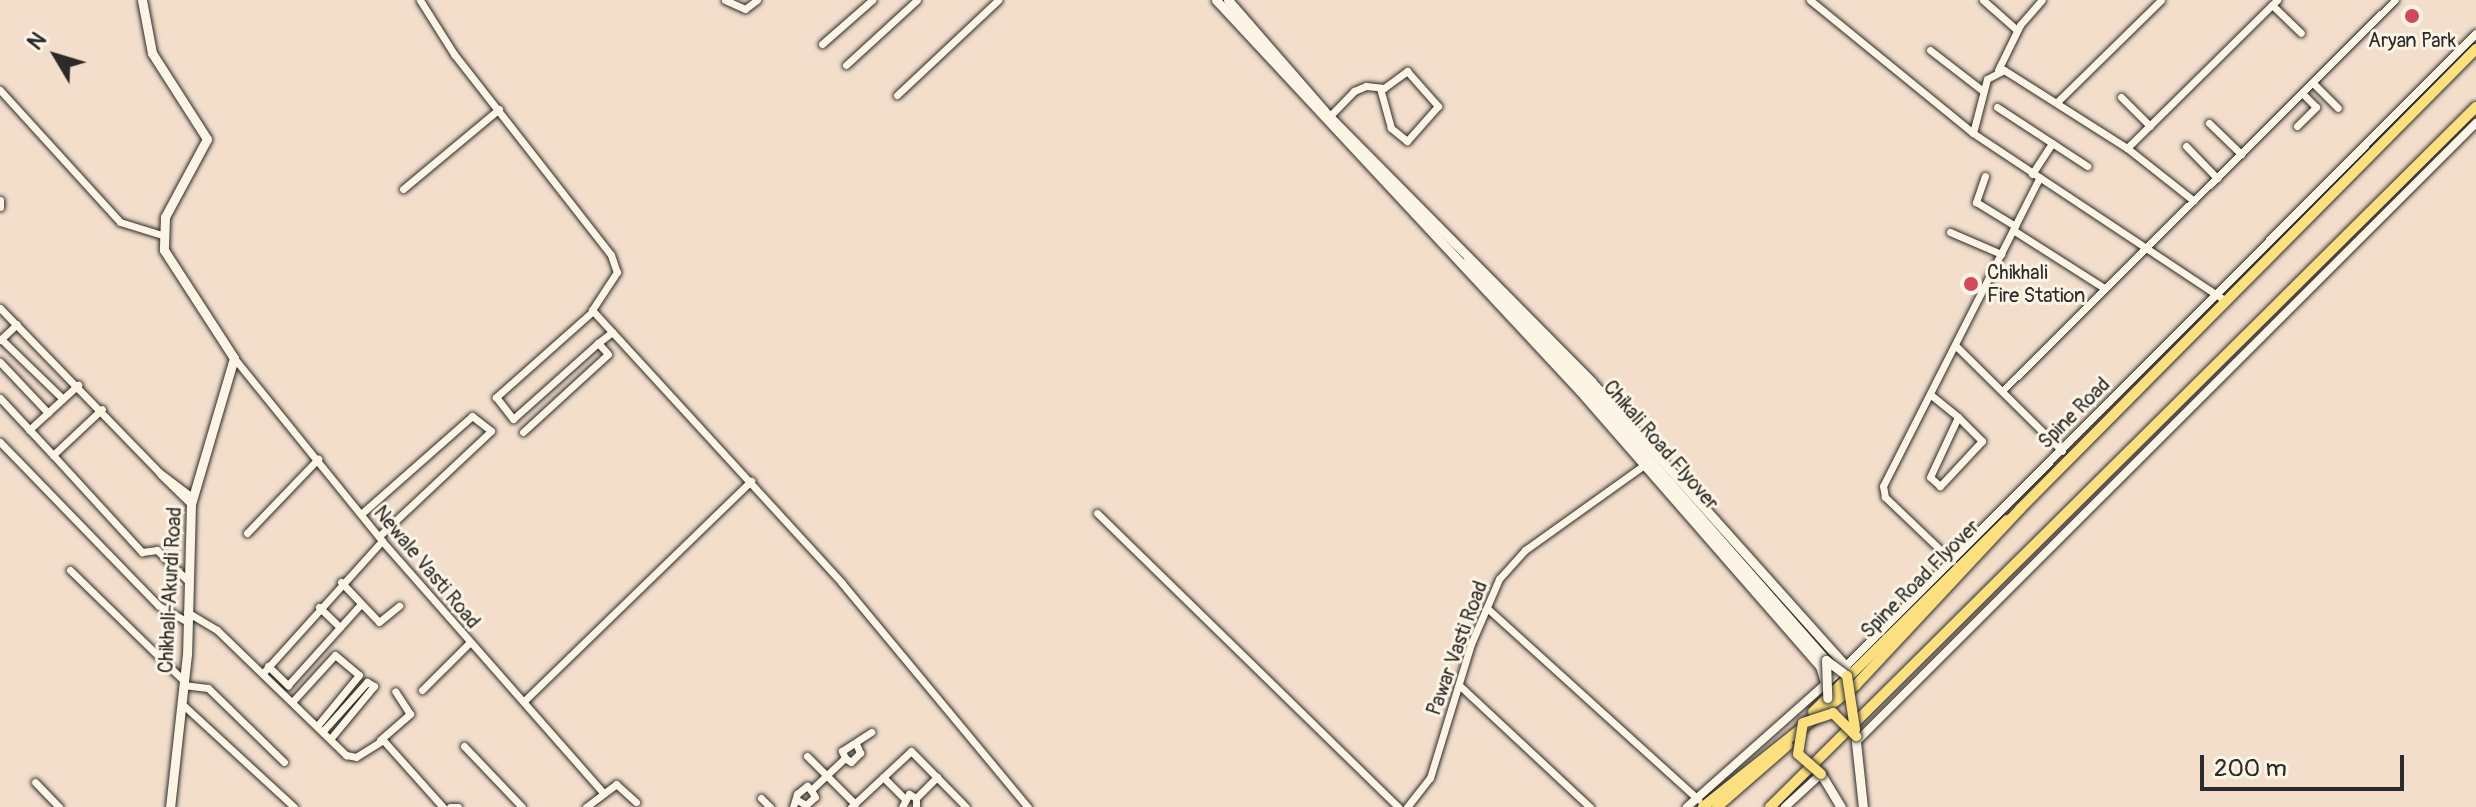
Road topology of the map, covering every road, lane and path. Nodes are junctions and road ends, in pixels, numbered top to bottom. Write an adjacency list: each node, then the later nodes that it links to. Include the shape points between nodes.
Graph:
1 (142, 0): 58 (main road, via 152,53 207,139 170,204)
2 (420, 0): 36 (street)
3 (725, 0): 4 (street, via 734,9)
4 (757, 0)
5 (872, 0): 20 (street)
6 (917, 0): 23 (street)
7 (998, 0): 30 (street)
8 (1216, 0): 37 (main road)
9 (1228, 0): 37 (main road)
10 (1810, 0): 42 (street)
11 (1983, 0): 17 (street)
12 (2042, 0): 17 (street)
13 (2161, 0): 32 (street)
14 (2261, 0): 16 (street)
15 (2392, 1): 25 (street)
16 (2273, 4): 18 (street); 40 (street)
17 (2017, 30): 24 (street)
18 (2301, 33)
19 (2476, 34): 65 (street, Spine Road)
20 (822, 44)
21 (2476, 49): 66 (main road, Spine Road)
22 (1930, 50): 28 (street)
23 (846, 65)
24 (1998, 70): 28 (street); 32 (street)
25 (2313, 83): 29 (street); 35 (street)
26 (1380, 88): 26 (street, via 1391,128 1407,141 1438,106 1410,72); 37 (street, via 1354,91)
27 (0, 90): 58 (street, via 120,222)
28 (1983, 91): 42 (street)
29 (2302, 93): 41 (street, via 2316,107); 46 (street)
30 (897, 95)
31 (2121, 97): 40 (street)
32 (2058, 101): 45 (street)
33 (1997, 107): 43 (street)
34 (2476, 107): 161 (main road)
35 (2338, 108)
36 (499, 109): 52 (street); 68 (street, via 616,265 613,282)
37 (1327, 119): 48 (main road)
38 (2209, 123): 46 (street)
39 (2476, 123): 125 (street)
40 (2150, 126): 45 (street)
41 (2297, 126)
42 (1973, 133): 50 (street)
43 (2052, 143): 47 (street); 50 (street)
44 (2186, 146): 51 (street)
45 (2127, 148): 54 (street)
46 (2241, 154): 51 (street)
47 (2087, 166)
48 (1380, 170): 60 (main road); 62 (main road)
49 (1985, 176): 56 (street, via 1976,202)
50 (2035, 176): 56 (street); 59 (street)
51 (2217, 178): 54 (street)
52 (403, 189)
53 (0, 200): 55 (street)
54 (2194, 201): 59 (street)
55 (0, 207)
56 (2014, 228): 61 (street); 64 (street)
57 (1950, 232): 61 (street)
58 (162, 235): 76 (main road, via 170,263 226,337)
59 (2144, 250): 64 (street); 65 (street)
60 (1470, 253): 63 (main road); 113 (main road)
61 (2001, 254): 74 (street)
62 (1461, 261): 63 (main road, Chikali Road Flyover); 92 (main road)
63 (1476, 270): 111 (main road, Chikali Road Flyover)
64 (2104, 288): 79 (street)
65 (2216, 294): 66 (street); 89 (street, Spine Road)
66 (2226, 301): 95 (main road, Spine Road)
67 (0, 308): 69 (street)
68 (593, 311): 70 (street); 73 (street, via 496,397 513,419)
69 (17, 324): 71 (street); 78 (street)
70 (612, 332): 72 (street); 73 (street)
71 (1, 339): 82 (street)
72 (621, 342): 75 (street); 93 (street)
73 (598, 343): 75 (street)
74 (1956, 346): 79 (street); 80 (street)
75 (608, 354): 87 (street)
76 (234, 358): 91 (street, Newale Vasti Road); 94 (main road, Chikhali-Akurdi Road)
77 (0, 362): 84 (street)
78 (78, 385): 82 (street); 83 (street)
79 (2002, 391): 89 (street)
80 (1931, 395): 85 (street); 100 (street, via 1883,486 1885,497)
81 (0, 398): 86 (street)
82 (63, 399): 84 (street)
83 (102, 409): 90 (street); 94 (street, via 165,485)
84 (48, 413): 86 (street)
85 (1958, 417): 85 (street, via 1982,441 1940,486 1930,477)
86 (29, 430): 90 (street)
87 (523, 432)
88 (0, 442): 108 (street, via 159,606)
89 (2062, 451): 100 (street, Spine Road)
90 (53, 455): 102 (street, via 142,552 157,550)
91 (318, 459): 97 (street, Newale Vasti Road); 98 (street)
92 (1644, 465): 107 (street, Pawar Vasti Road, via 1525,550 1499,579); 118 (main road, via 1820,666)
93 (751, 481): 119 (street); 155 (street)
94 (192, 500): 102 (main road, Chikhali-Akurdi Road)
95 (2020, 509): 113 (main road, Spine Road Flyover); 142 (main road, Spine Road, via 1856,685)
96 (1097, 513): 156 (street)
97 (361, 514): 99 (street, Newale Vasti Road); 99 (street, via 469,418 491,431)
98 (247, 533)
99 (380, 539): 103 (street); 110 (street, Newale Vasti Road)
100 (1952, 561): 113 (street, Spine Road)
101 (70, 570): 114 (street)
102 (187, 580): 108 (main road, Chikhali-Akurdi Road)
103 (341, 582): 104 (street); 106 (street)
104 (361, 604): 105 (street, via 382,623); 109 (street)
105 (399, 606)
106 (319, 607): 109 (street); 112 (street)
107 (1487, 608): 115 (street, Pawar Vasti Road); 142 (street)
108 (188, 617): 112 (street, via 217,630); 114 (main road, Chikhali-Akurdi Road)
109 (340, 627): 112 (street, via 288,685)
110 (470, 642): 116 (street); 119 (street, Newale Vasti Road)
111 (1826, 660): 113 (main road, Chikali Road Flyover, bridge); 118 (main road, bridge)
112 (266, 670): 120 (street)
113 (1847, 671): 118 (main road, Spine Road Flyover, bridge); 125 (main road, bridge)
114 (183, 682): 121 (main road, Chikhali-Akurdi Road); 131 (street, via 208,688)
115 (1459, 685): 157 (street, Pawar Vasti Road, via 1430,778); 158 (street)
116 (422, 690)
117 (395, 691): 128 (street, via 410,714)
118 (1826, 692): 122 (main road, Spine Road Flyover); 142 (street, Spine Road)
119 (525, 700): 137 (street, Newale Vasti Road)
120 (293, 701): 123 (street); 123 (street, via 335,655 359,675)
121 (180, 703): 146 (main road, Chikhali-Akurdi Road); 147 (street)
122 (1807, 719): 125 (main road, bridge, via 1833,713); 127 (main road, Spine Road Flyover, bridge)
123 (321, 728): 126 (street); 126 (street, via 367,682 374,686)
124 (871, 732): 133 (street, via 857,746 852,743 842,751 845,758)
125 (1855, 736): 164 (main road)
126 (331, 738): 128 (street, via 350,757)
127 (1796, 738): 132 (main road, bridge, via 1800,759); 160 (main road, Spine Road Flyover)
128 (380, 740): 148 (street)
129 (464, 746): 151 (street)
130 (807, 756): 133 (street)
131 (284, 762)
132 (1821, 774): 162 (street); 163 (main road)
133 (827, 775): 141 (street, via 811,790 805,787); 144 (street)
134 (883, 777): 135 (street, via 911,751); 140 (street); 144 (street)
135 (937, 777): 139 (street); 154 (street)
136 (35, 782): 145 (street)
137 (602, 791): 143 (street, via 618,785); 152 (street)
138 (761, 798): 153 (street)
139 (916, 802): 140 (street)
140 (903, 803)
141 (796, 804)
142 (1702, 804): 159 (street, Spine Road)
143 (635, 805)
144 (856, 805)
145 (59, 807)
146 (170, 807)
147 (294, 807)
148 (443, 807)
149 (450, 807): 150 (street)
150 (458, 807)
151 (522, 807)
152 (586, 807)
153 (770, 807)
154 (966, 807)
155 (1028, 807)
156 (1398, 807)
157 (1407, 807)
158 (1590, 807)
159 (1687, 807)
160 (1717, 807)
161 (1770, 807)
162 (1785, 807)
163 (1841, 807)
164 (1863, 807)

